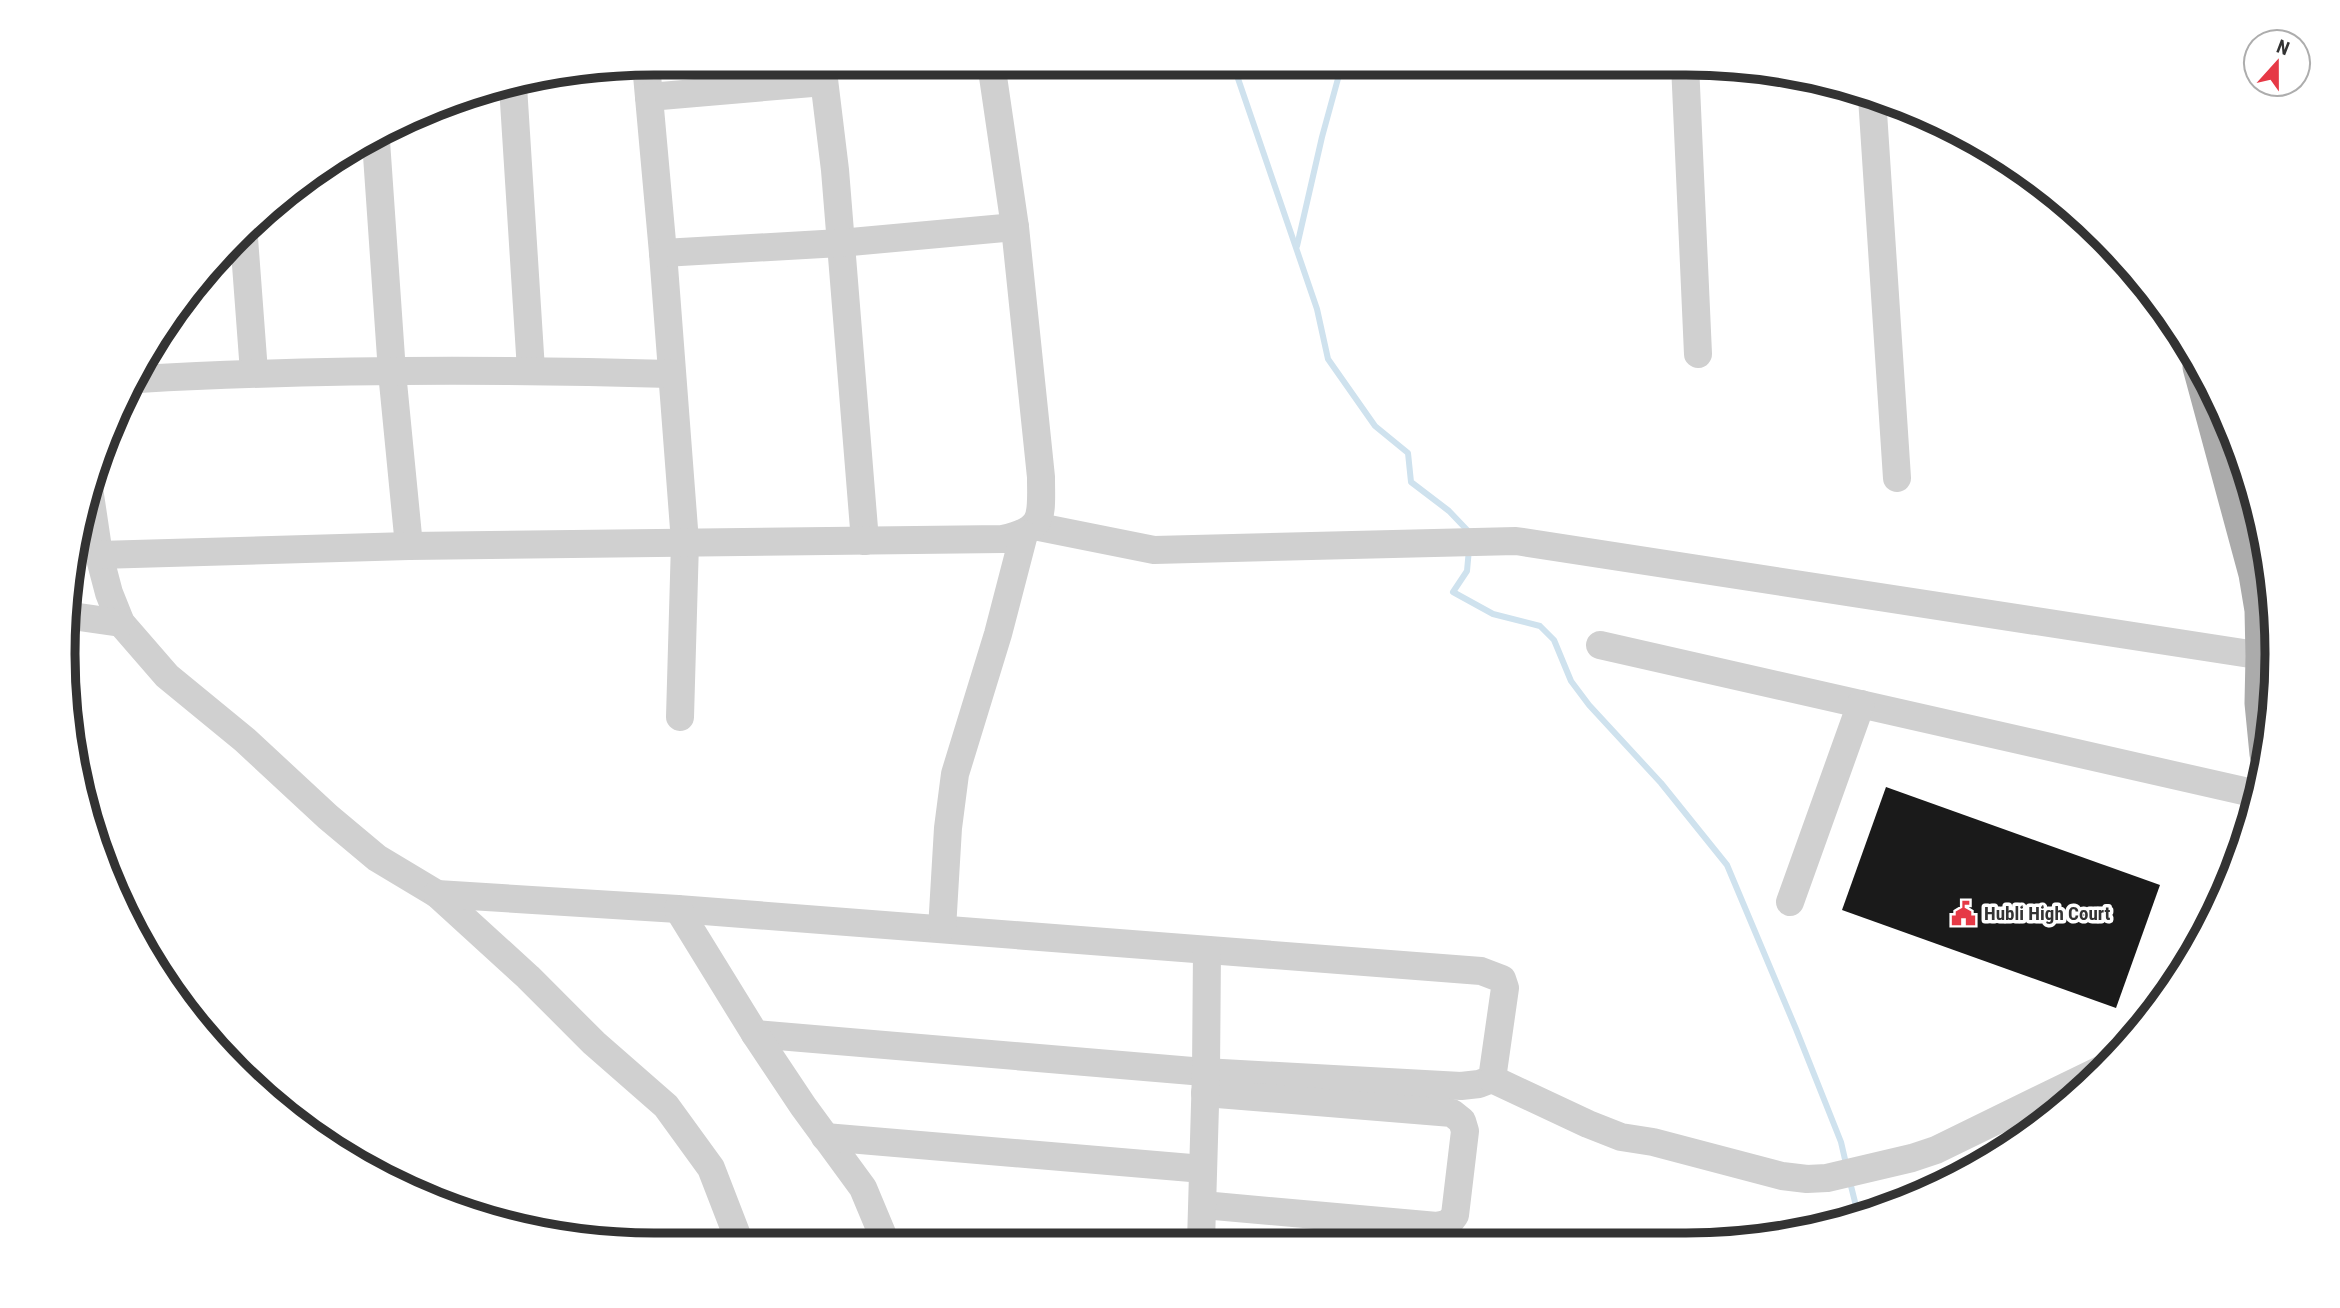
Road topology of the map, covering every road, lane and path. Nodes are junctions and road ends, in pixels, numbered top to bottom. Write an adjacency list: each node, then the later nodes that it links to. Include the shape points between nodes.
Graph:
1 (647, 75): 7 (street)
2 (808, 75): 7 (street)
3 (823, 75): 11 (street)
4 (993, 75): 10 (street)
5 (1685, 75): 14 (street)
6 (513, 93): 15 (street)
7 (649, 97): 13 (street)
8 (1873, 106): 21 (street)
9 (376, 147): 17 (street)
10 (1015, 227): 11 (street); 23 (street, via 1041,477 1041,511)
11 (840, 243): 13 (street); 24 (street)
12 (245, 245): 16 (street)
13 (663, 253): 18 (street)
14 (1698, 354)
15 (531, 370): 17 (street); 18 (street)
16 (254, 372): 17 (street); 19 (street)
17 (392, 372): 26 (street)
18 (671, 374): 25 (street)
19 (146, 379)
20 (2213, 416): 28 (main road)
21 (1897, 478)
22 (93, 513): 27 (street)
23 (1029, 530): 24 (street, via 1003,538); 33 (street, via 1154,550 1516,541); 41 (street, via 955,774)
24 (865, 541): 25 (street)
25 (685, 542): 26 (street); 36 (street)
26 (410, 546): 27 (street)
27 (99, 555): 30 (street)
28 (2261, 589)
29 (76, 617): 30 (street)
30 (121, 623): 38 (street, via 167,676 328,817 377,858)
31 (2265, 641): 33 (main road)
32 (1600, 645): 34 (street)
33 (2263, 656): 35 (main road)
34 (1861, 704): 37 (street); 39 (street)
35 (2262, 707)
36 (680, 717)
37 (2248, 792)
38 (437, 894): 40 (street); 50 (street, via 667,1106 711,1168)
39 (1790, 902)
40 (678, 909): 41 (street); 43 (street)
41 (942, 929): 42 (street)
42 (1207, 950): 44 (street, via 1502,978 1505,999); 45 (street)
43 (755, 1034): 45 (street); 47 (street)
44 (1492, 1079): 45 (street, via 1461,1086); 46 (street, via 1621,1137 1807,1180 1936,1150)
45 (1206, 1082): 48 (street); 49 (street, via 1452,1113 1465,1131 1455,1215 1449,1223 1437,1226)
46 (2075, 1082)
47 (825, 1136): 48 (street); 51 (street, via 863,1188)
48 (1203, 1169): 49 (street)
49 (1203, 1205): 52 (street)
50 (736, 1233)
51 (882, 1233)
52 (1201, 1233)

